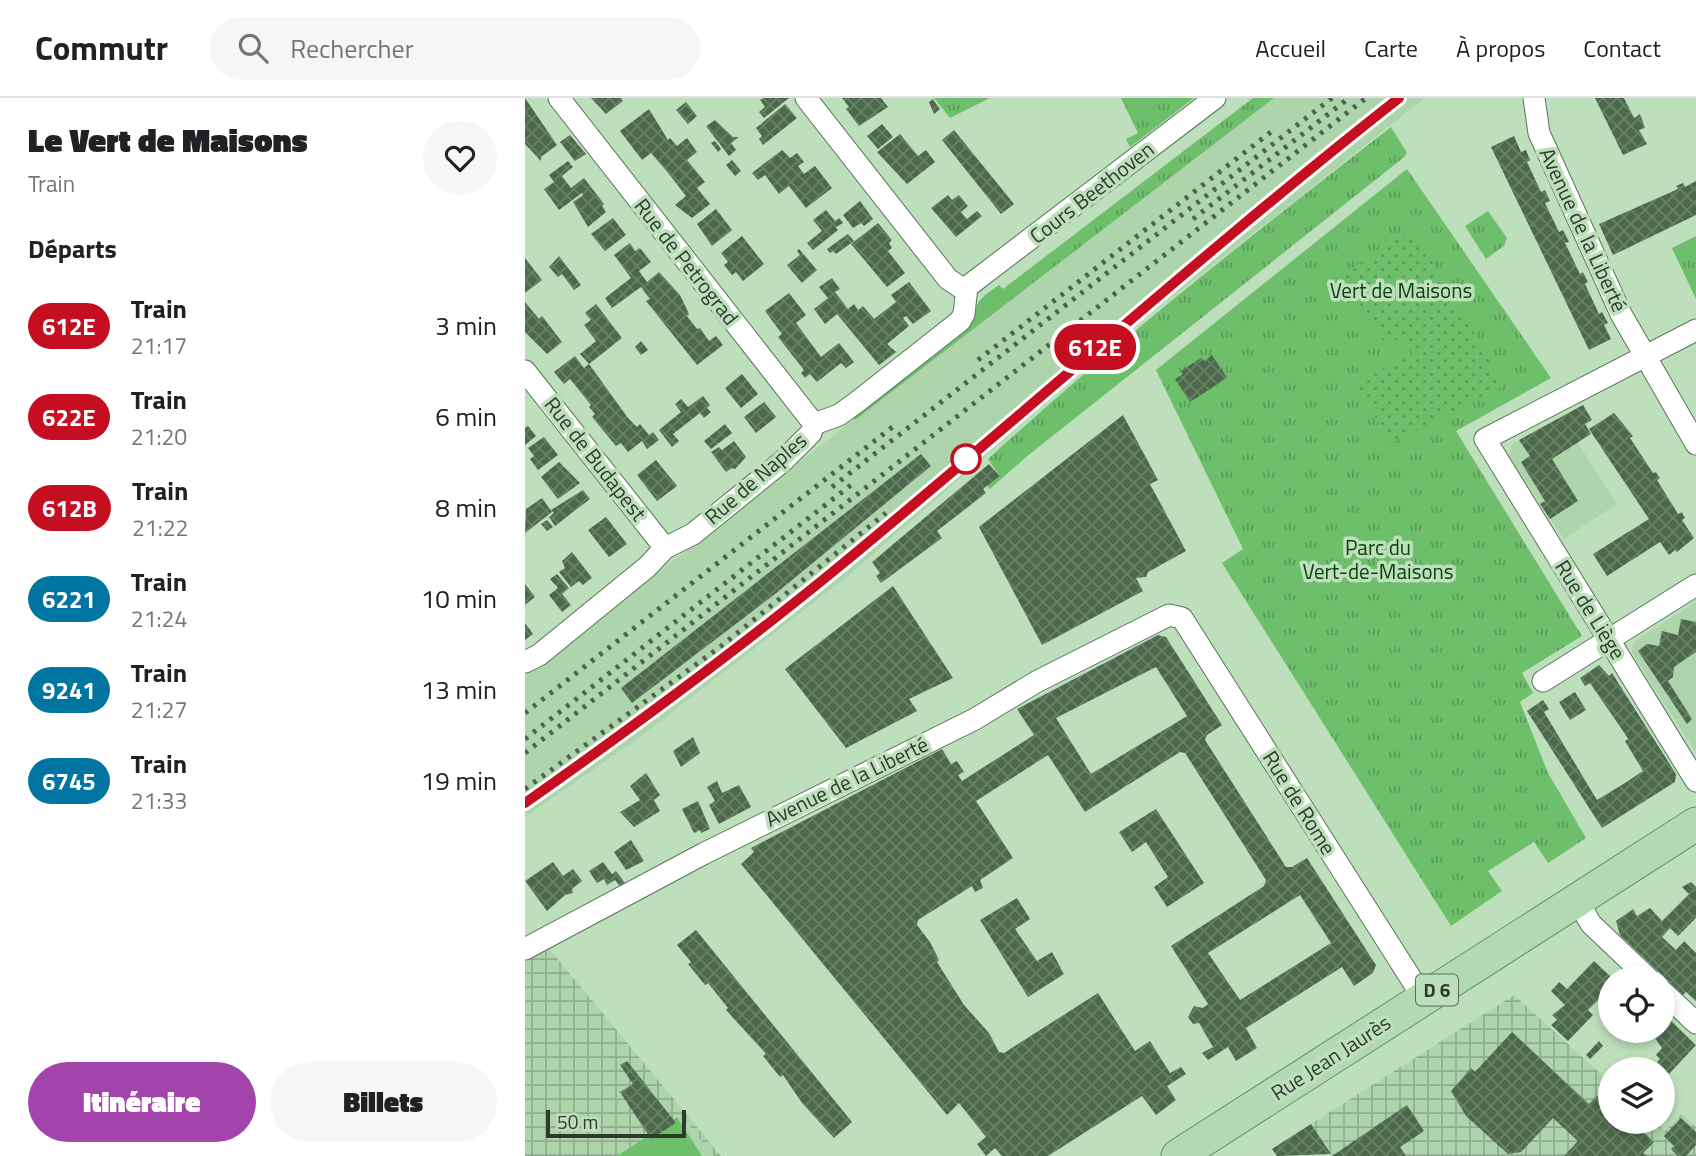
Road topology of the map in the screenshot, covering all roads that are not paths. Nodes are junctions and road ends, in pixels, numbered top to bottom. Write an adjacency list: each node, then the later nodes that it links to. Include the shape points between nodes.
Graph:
1 (559, 98): 9 (street, Rue de Petrograd)
2 (806, 98): 5 (street, via 947,279 960,288)
3 (1215, 98): 5 (street, Cours Beethoven)
4 (1534, 98): 7 (street, Avenue de la Liberté, via 1539,133)
5 (967, 287): 9 (street, Rue de Naples, via 960,321 848,409)
6 (1696, 330): 7 (street)
7 (1645, 358): 10 (street, Avenue de la Liberté); 14 (street, Rue de Liège, via 1485,439)
8 (525, 371): 11 (street, Rue de Budapest)
9 (814, 424): 11 (street, Rue de Naples, via 783,461 693,534)
10 (1696, 444)
11 (664, 548): 15 (street, Rue de Naples, via 647,567)
12 (1696, 585): 14 (street)
13 (1169, 615): 20 (street, Avenue de la Liberté); 22 (street, Rue de Rome, via 1182,618)
14 (1609, 642): 16 (street); 17 (street, Rue de Liège)
15 (525, 662)
16 (1543, 681)
17 (1696, 781)
18 (1696, 824): 19 (main road, Rue Jean Jaurès / D 6)
19 (1577, 900): 21 (street, via 1591,924); 22 (main road, Rue Jean Jaurès / D 6)
20 (525, 949)
21 (1635, 966)
22 (1423, 999): 25 (main road, Rue Jean Jaurès / D 6)
23 (1675, 1003): 24 (street)
24 (1696, 1023)
25 (1178, 1156)

